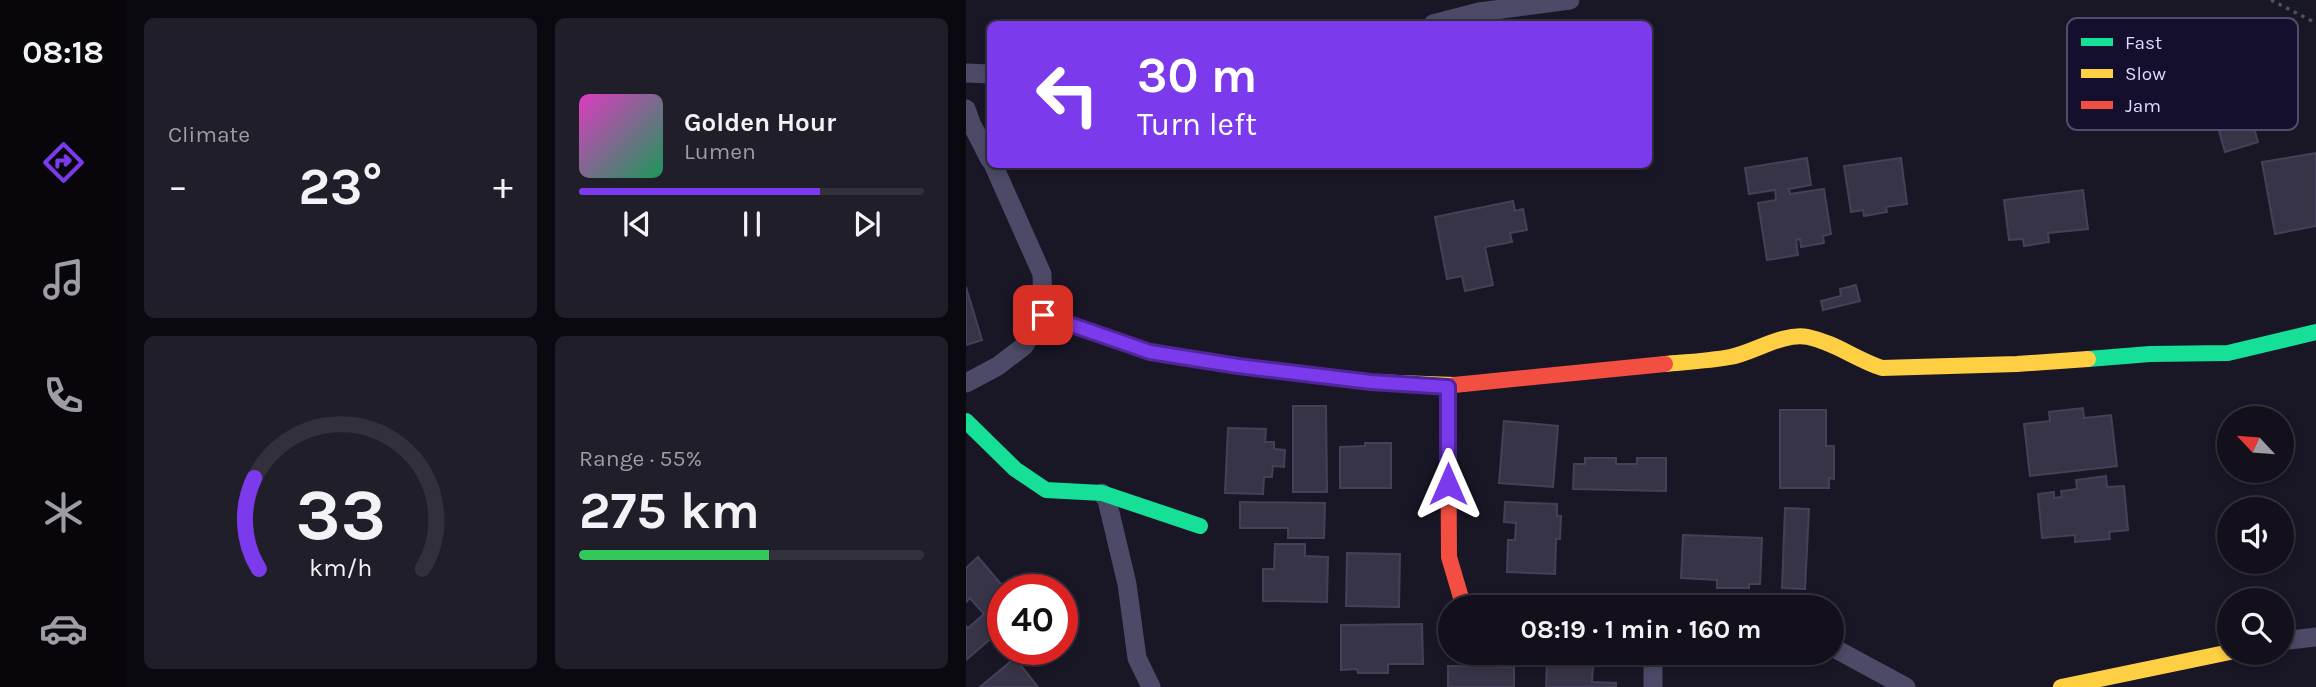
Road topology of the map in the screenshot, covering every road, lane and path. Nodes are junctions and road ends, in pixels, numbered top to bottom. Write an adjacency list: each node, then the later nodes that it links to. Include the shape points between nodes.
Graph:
1 (1570, 0): 3 (street)
2 (2271, 0): 4 (path)
3 (1444, 21)
4 (2316, 23)
5 (966, 73): 6 (street)
6 (987, 74)
7 (966, 109): 8 (street)
8 (987, 153)
9 (995, 168): 10 (street, via 1042,274)
10 (1043, 315): 12 (street, via 1024,346); 13 (street, via 1150,352 1371,382)
11 (2316, 332): 13 (street, via 2228,353 1900,369 1867,363 1820,340 1790,337 1732,357)
12 (966, 383)
13 (1448, 387): 17 (street, via 1449,557)
14 (966, 421): 15 (street, via 1015,469 1046,490)
15 (1102, 493): 16 (street); 23 (street, via 1128,584 1137,658)
16 (1200, 526)
17 (1460, 595)
18 (2316, 637): 19 (street)
19 (2294, 640)
20 (1844, 653): 25 (street)
21 (2217, 655): 26 (street)
22 (1653, 665): 24 (street)
23 (1151, 687)
24 (1653, 687)
25 (1906, 687)
26 (2061, 687)

